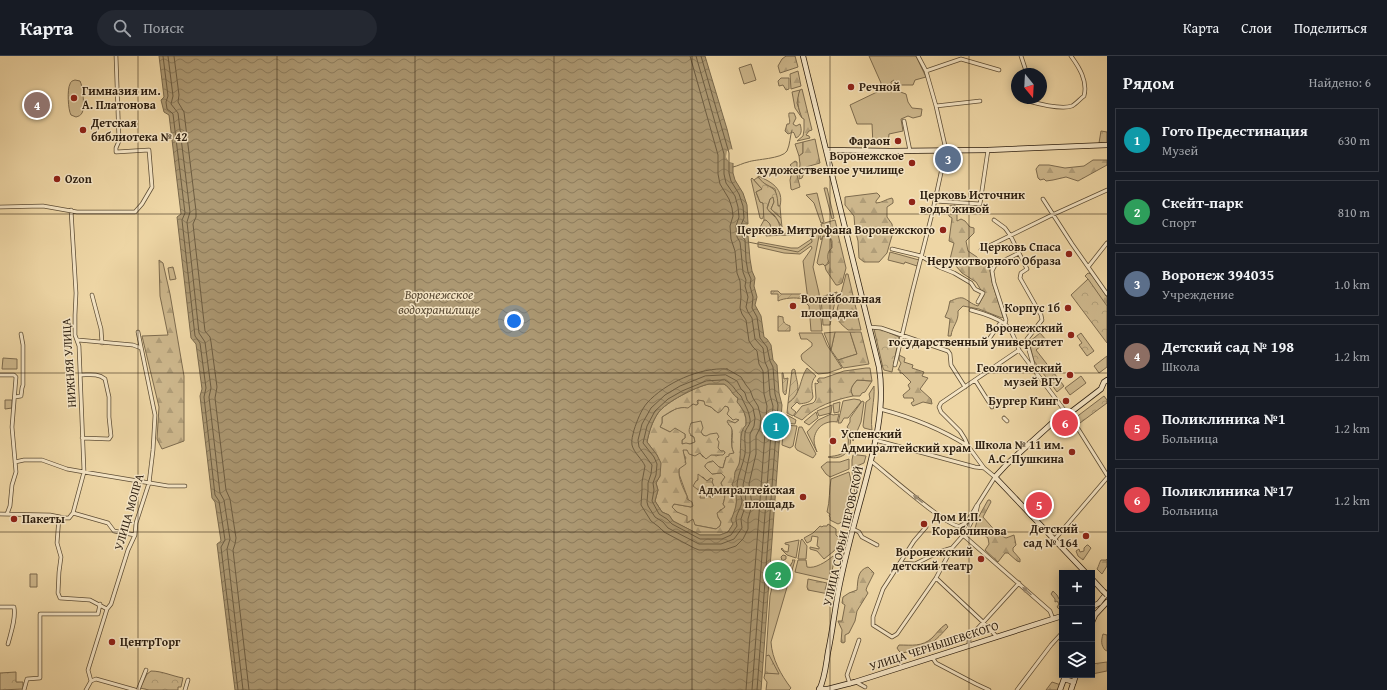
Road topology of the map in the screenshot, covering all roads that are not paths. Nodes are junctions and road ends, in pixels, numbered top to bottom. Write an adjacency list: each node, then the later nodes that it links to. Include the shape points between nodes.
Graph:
1 (116, 56): 22 (street, via 119,141 116,152 149,150 152,187 135,212)
2 (803, 56): 14 (street, УЛИЦА СОФЬИ ПЕРОВСКОЙ)
3 (918, 56): 8 (street)
4 (1021, 56): 6 (street)
5 (1071, 56): 10 (street, via 1083,78 1084,96 1066,107)
6 (1025, 68)
7 (999, 70): 8 (street, via 961,59)
8 (926, 71): 11 (street)
9 (980, 101): 11 (street)
10 (1038, 104)
11 (936, 106): 15 (street)
12 (904, 121): 17 (street)
13 (1107, 145): 16 (street)
14 (826, 150): 17 (street); 38 (street, УЛИЦА СОФЬИ ПЕРОВСКОЙ)
15 (946, 150): 16 (street); 17 (street); 20 (street)
16 (988, 150): 20 (street, via 980,204)
17 (910, 151)
18 (1107, 190): 23 (street)
19 (1043, 199): 23 (street)
20 (935, 202): 30 (street)
21 (0, 207): 22 (street, via 43,206)
22 (71, 210): 43 (street, НИЖНЯЯ УЛИЦА, via 76,293 75,335)
23 (1052, 215): 25 (street); 31 (street)
24 (994, 220): 25 (street)
25 (1010, 235): 28 (street); 29 (street)
26 (1107, 243): 31 (street)
27 (892, 249): 30 (street)
28 (981, 250)
29 (1019, 253): 37 (street, via 996,265 992,271); 48 (street, via 1027,269 1021,273 1020,278 1042,320 1026,343)
30 (921, 256): 34 (street, via 971,283 975,289 983,293); 41 (street)
31 (1088, 267): 32 (street)
32 (1107, 294)
33 (92, 295): 44 (street)
34 (978, 302)
35 (971, 310): 36 (street)
36 (1001, 322): 37 (street); 42 (street)
37 (1005, 324): 46 (street)
38 (869, 327): 41 (street, via 881,328); 57 (street, УЛИЦА СОФЬИ ПЕРОВСКОЙ, via 880,377)
39 (138, 332): 45 (street, УЛИЦА МОПРА)
40 (21, 334): 55 (street, via 24,375 21,396)
41 (901, 336): 47 (street); 53 (street, via 948,351 951,365)
42 (989, 339)
43 (78, 340): 44 (street); 50 (street, НИЖНЯЯ УЛИЦА)
44 (102, 343): 45 (street)
45 (141, 348): 71 (street, УЛИЦА МОПРА, via 155,415)
46 (1019, 350): 48 (street); 51 (street)
47 (895, 365)
48 (1035, 372): 58 (street)
49 (0, 375): 55 (street, via 16,377)
50 (81, 375): 61 (street, НИЖНЯЯ УЛИЦА); 61 (street, via 95,374 106,379 111,436 105,440)
51 (975, 380): 53 (street); 56 (street)
52 (1107, 380): 54 (street, via 1104,382)
53 (964, 387): 63 (street, via 939,407)
54 (1104, 389): 58 (street)
55 (15, 397): 64 (street, via 12,427)
56 (992, 406)
57 (880, 409): 62 (street, УЛИЦА СОФЬИ ПЕРОВСКОЙ); 63 (street, via 913,418)
58 (1067, 415): 68 (street); 69 (street, via 1060,416)
59 (1004, 418): 60 (street)
60 (1007, 421)
61 (82, 438): 67 (street, НИЖНЯЯ УЛИЦА)
62 (875, 440): 65 (street, УЛИЦА СОФЬИ ПЕРОВСКОЙ); 66 (street)
63 (968, 446): 66 (street)
64 (15, 462): 67 (street, via 42,460); 76 (street, via 16,472)
65 (871, 462): 73 (street, one-way to 65, via 967,522 962,526 955,526); 79 (street, УЛИЦА СОФЬИ ПЕРОВСКОЙ)
66 (984, 468): 69 (street)
67 (84, 472): 71 (street); 74 (street, НИЖНЯЯ УЛИЦА)
68 (1107, 474)
69 (995, 476): 73 (street); 82 (street)
70 (1107, 478): 82 (street)
71 (149, 483): 72 (street); 80 (street, УЛИЦА МОПРА, via 136,523)
72 (185, 486)
73 (978, 504): 81 (street, via 976,513)
74 (73, 513): 77 (street, via 69,518); 80 (street, via 108,523 114,531)
75 (0, 514): 76 (street)
76 (7, 514): 77 (street)
77 (59, 517): 92 (street, via 57,543 61,557 58,593 60,598 90,600)
78 (926, 527): 85 (street)
79 (853, 529): 83 (street); 114 (street, УЛИЦА СОФЬИ ПЕРОВСКОЙ)
80 (135, 535): 95 (street, УЛИЦА МОПРА)
81 (963, 535): 84 (street); 89 (street)
82 (1054, 540): 86 (street)
83 (877, 546)
84 (952, 548): 85 (street, via 915,564); 87 (street)
85 (900, 563): 87 (street, via 881,595 872,622 892,636 897,634)
86 (1083, 570)
87 (936, 578): 99 (street)
88 (1095, 582): 90 (street)
89 (1018, 583): 98 (street, one-way to 89, via 1050,611); 99 (street)
90 (1106, 593): 93 (street)
91 (1107, 602): 96 (street)
92 (100, 604): 95 (street); 115 (street, via 98,614 40,614 40,678 27,679)
93 (1095, 606)
94 (0, 607): 103 (street, via 14,607)
95 (107, 609): 109 (street, УЛИЦА МОПРА, via 88,670)
96 (1095, 616)
97 (1059, 617): 98 (street, УЛИЦА ЧЕРНЫШЕВСКОГО)
98 (1053, 619): 101 (street, УЛИЦА ЧЕРНЫШЕВСКОГО)
99 (983, 622): 101 (street); 104 (street, via 969,638)
100 (1059, 636): 121 (street)
101 (997, 637): 104 (street, УЛИЦА ЧЕРНЫШЕВСКОГО)
102 (859, 640): 112 (street, via 847,675)
103 (8, 644)
104 (969, 646): 105 (street, УЛИЦА ЧЕРНЫШЕВСКОГО)
105 (932, 657): 110 (street, УЛИЦА ЧЕРНЫШЕВСКОГО); 120 (street, via 936,663)
106 (146, 670): 117 (street)
107 (1075, 678): 111 (street)
108 (188, 680): 118 (street)
109 (91, 681): 116 (street); 117 (street, via 96,679)
110 (855, 682): 112 (street, УЛИЦА ЧЕРНЫШЕВСКОГО); 113 (street)
111 (1074, 682): 122 (street, via 1064,679); 123 (street)
112 (850, 684): 119 (street, УЛИЦА ЧЕРНЫШЕВСКОГО)
113 (865, 687)
114 (819, 689): 119 (street, УЛИЦА ЧЕРНЫШЕВСКОГО)
115 (24, 690)
116 (86, 690)
117 (137, 690)
118 (185, 690)
119 (828, 690)
120 (989, 690)
121 (1017, 690)
122 (1060, 690)
123 (1072, 690)

